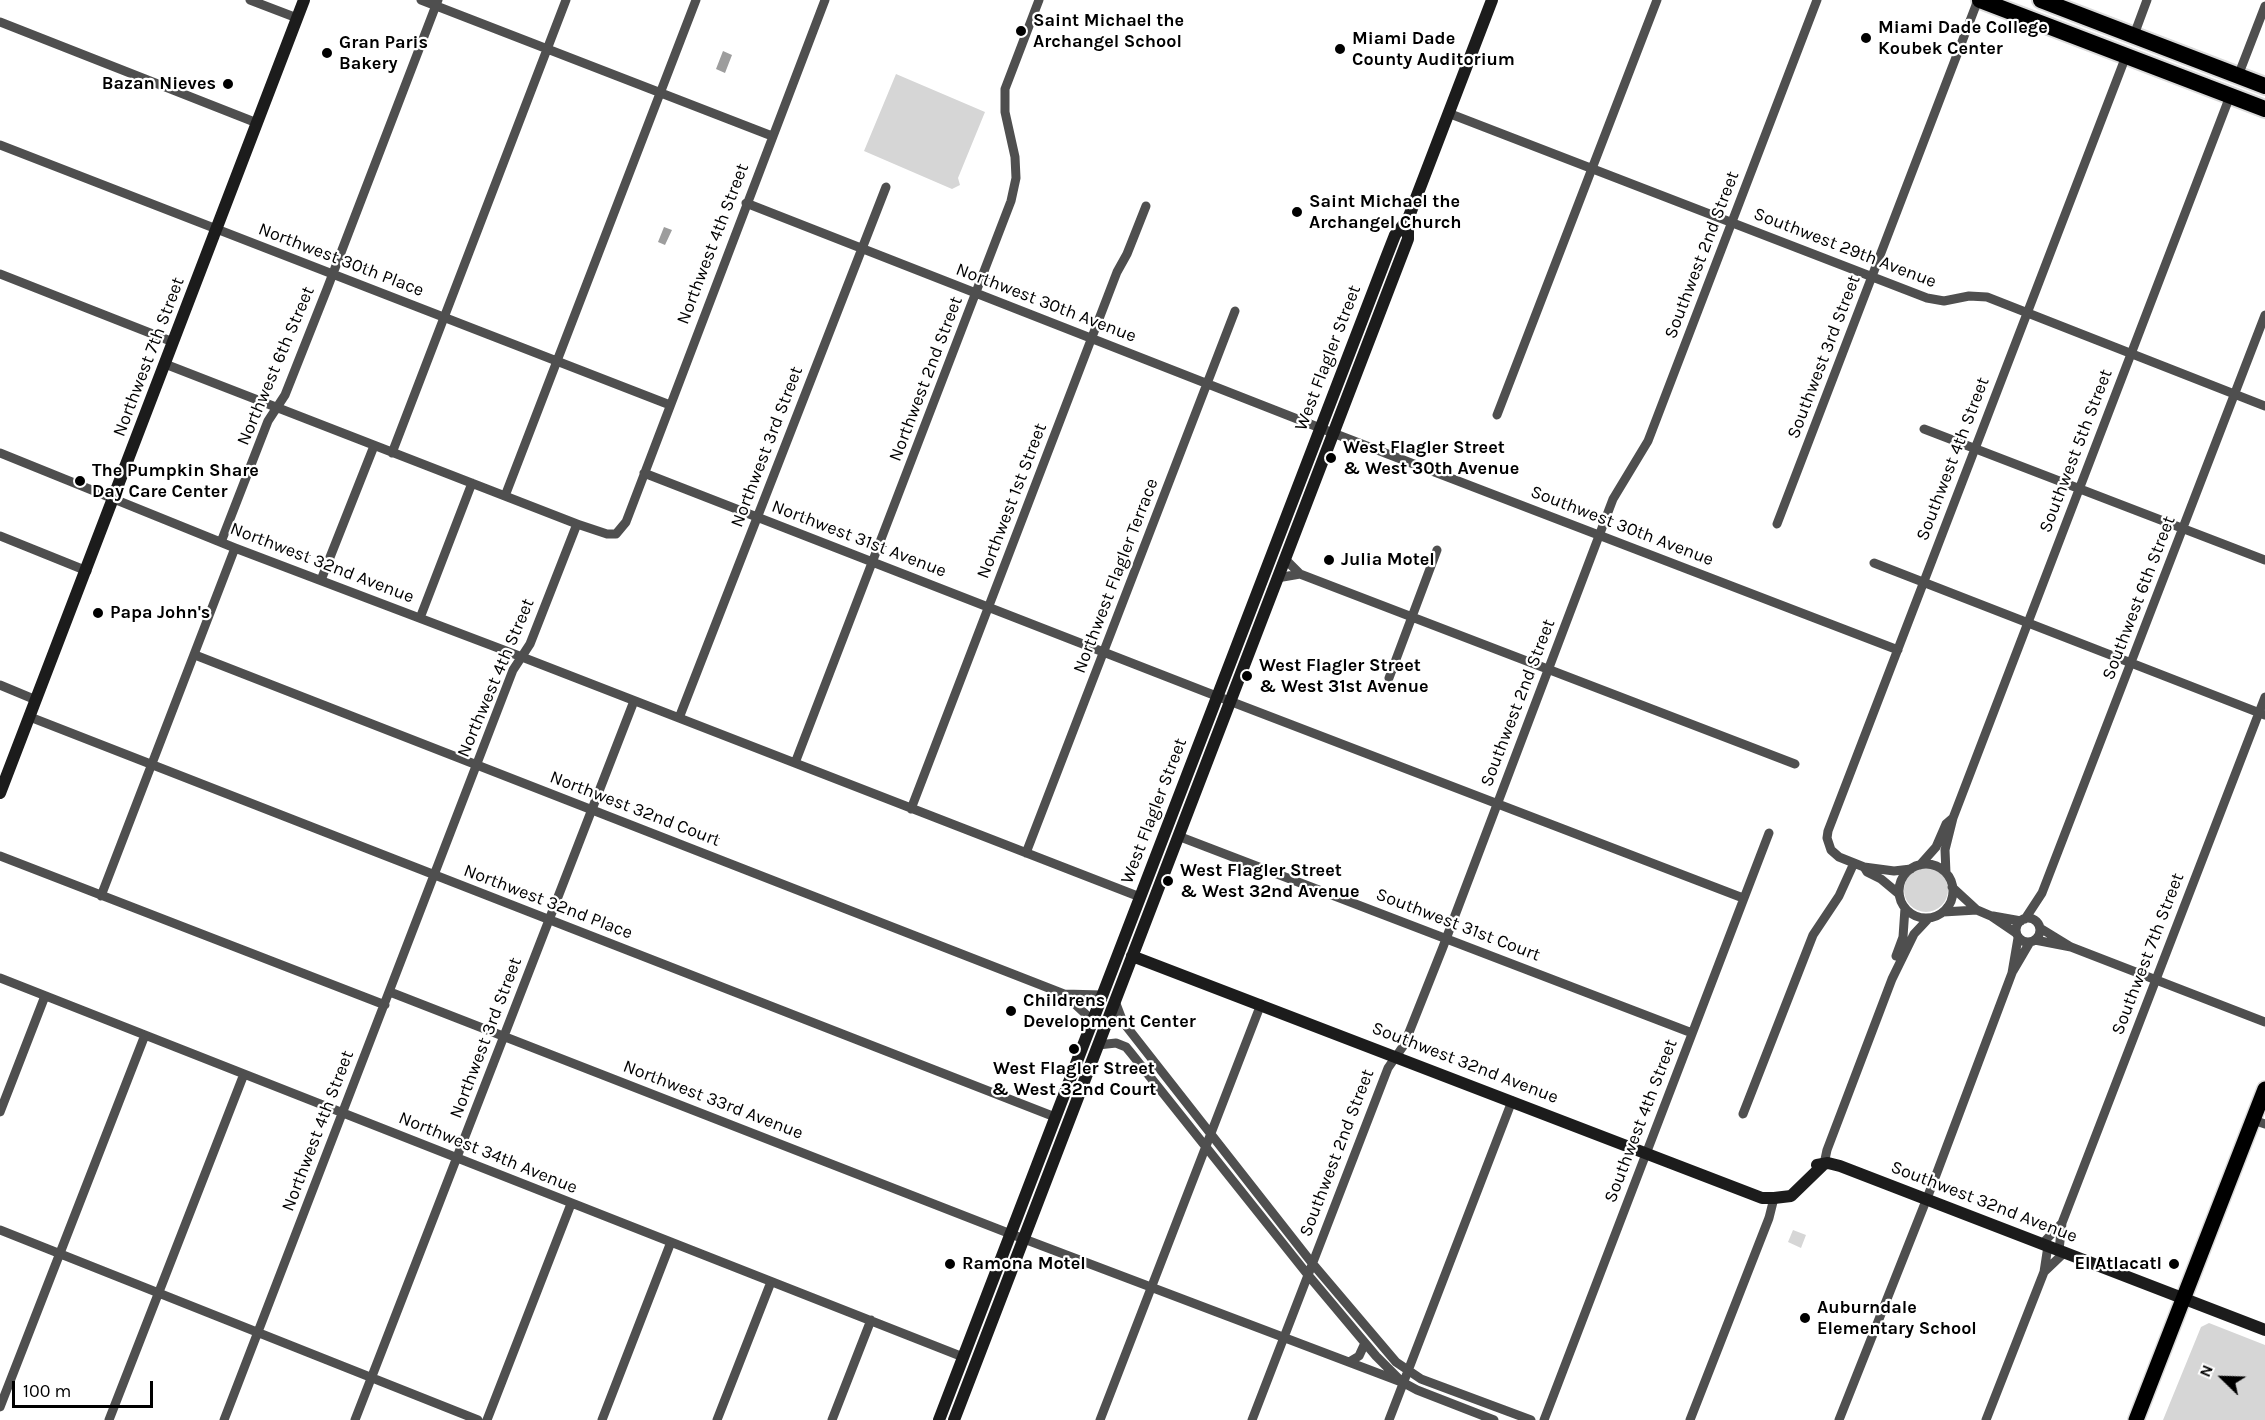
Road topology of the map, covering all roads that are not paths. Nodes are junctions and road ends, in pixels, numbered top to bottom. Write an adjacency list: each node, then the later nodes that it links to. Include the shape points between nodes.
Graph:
1 (250, 0): 16 (street)
2 (304, 0): 16 (main road, Northwest 7th Street)
3 (421, 0): 14 (street)
4 (566, 0): 20 (street)
5 (696, 0): 25 (street)
6 (825, 0): 30 (street, Northwest 4th Street)
7 (1039, 0): 43 (street, Northwest 2nd Street, via 1005,89 1005,112 1015,157 1014,190)
8 (1492, 0): 28 (main road, West Flagler Street)
9 (1657, 0): 32 (street)
10 (1817, 0): 37 (street, Southwest 2nd Street)
11 (1979, 0): 19 (highway); 42 (street, Southwest 3rd Street)
12 (2040, 0): 18 (highway)
13 (2147, 0): 18 (street)
14 (436, 3): 20 (street); 41 (street, Northwest 6th Street)
15 (2265, 6): 22 (street)
16 (297, 18): 29 (main road, Northwest 7th Street)
17 (0, 22): 29 (street)
18 (2133, 35): 19 (highway, via 2120,48); 22 (highway)
19 (2104, 47): 21 (highway)
20 (548, 50): 25 (street); 48 (street)
21 (2126, 56): 24 (highway); 46 (street, Southwest 4th Street)
22 (2238, 76): 23 (highway); 24 (highway, via 2224,88)
23 (2265, 86)
24 (2211, 88): 26 (highway)
25 (660, 94): 30 (street); 53 (street)
26 (2230, 96): 27 (highway); 52 (street, Southwest 5th Street)
27 (2265, 109)
28 (1449, 113): 32 (street, Southwest 29th Avenue); 36 (main road, West Flagler Street)
29 (257, 123): 38 (main road, Northwest 7th Street)
30 (772, 136): 34 (street, Northwest 4th Street)
31 (0, 145): 38 (street, Northwest 30th Place)
32 (1593, 169): 37 (street, Southwest 29th Avenue); 60 (street)
33 (886, 187): 39 (street, Northwest 3rd Street)
34 (746, 203): 39 (street, Northwest 30th Avenue); 57 (street, Northwest 4th Street)
35 (1146, 206): 50 (street, Northwest 1st Street)
36 (1408, 219): 44 (main road, West Flagler Street, via 1395,235); 49 (main road, West Flagler Street, via 1407,239)
37 (1732, 223): 42 (street, Southwest 29th Avenue); 77 (street, Southwest 2nd Street, via 1648,441 1618,488)
38 (216, 230): 41 (street, Northwest 30th Place); 51 (main road, Northwest 7th Street)
39 (861, 248): 43 (street, Northwest 30th Avenue); 73 (street, Northwest 3rd Street)
40 (0, 274): 51 (street)
41 (333, 274): 48 (street, Northwest 30th Place); 59 (street, Northwest 6th Street, via 285,395)
42 (1872, 276): 46 (street, Southwest 29th Avenue, via 1935,300 1982,296); 75 (street, Southwest 3rd Street)
43 (976, 294): 50 (street, Northwest 30th Avenue); 84 (street, Northwest 2nd Street)
44 (1371, 297): 49 (main road); 61 (main road, West Flagler Street)
45 (1235, 311): 55 (street, Northwest Flagler Terrace)
46 (2027, 313): 52 (street, Southwest 29th Avenue); 65 (street, Southwest 4th Street)
47 (2265, 315): 56 (street, Southwest 6th Street)
48 (445, 318): 53 (street, Northwest 30th Place); 67 (street)
49 (1374, 324): 63 (main road, West Flagler Street)
50 (1092, 339): 55 (street, Northwest 30th Avenue); 91 (street, Northwest 1st Street)
51 (173, 342): 54 (main road, Northwest 7th Street)
52 (2130, 354): 56 (street, Southwest 29th Avenue); 70 (street, Southwest 5th Street)
53 (557, 361): 57 (street, Northwest 30th Place); 71 (street)
54 (165, 364): 59 (street); 72 (main road, Northwest 7th Street)
55 (1208, 383): 61 (street, Northwest 30th Avenue); 96 (street, Northwest Flagler Terrace)
56 (2234, 394): 58 (street, Southwest 29th Avenue); 76 (street, Southwest 6th Street)
57 (670, 405): 68 (street, Northwest 4th Street)
58 (2265, 406)
59 (276, 408): 64 (street); 79 (street, Northwest 6th Street)
60 (1497, 415)
61 (1320, 428): 63 (street, Northwest 30th Avenue); 103 (main road, West Flagler Street)
62 (1924, 429): 65 (street)
63 (1333, 433): 77 (street, Southwest 30th Avenue); 82 (main road, West Flagler Street)
64 (374, 446): 67 (street); 89 (street)
65 (1976, 449): 70 (street); 90 (street, Southwest 4th Street)
66 (0, 453): 72 (street, Northwest 32nd Avenue)
67 (392, 453): 69 (street)
68 (644, 472): 73 (street, Northwest 31st Avenue); 74 (street, Northwest 4th Street, via 620,531 607,534)
69 (472, 483): 71 (street); 93 (street)
70 (2079, 488): 76 (street); 94 (street, Southwest 5th Street)
71 (505, 496): 74 (street)
72 (114, 499): 79 (street, Northwest 32nd Avenue); 86 (main road, Northwest 7th Street)
73 (758, 517): 84 (street, Northwest 31st Avenue); 110 (street, Northwest 3rd Street)
74 (577, 524): 98 (street, Northwest 4th Street)
75 (1777, 524)
76 (2183, 528): 83 (street); 99 (street, Southwest 6th Street)
77 (1600, 535): 95 (street, Southwest 30th Avenue); 100 (street, Southwest 2nd Street)
78 (0, 537): 86 (street)
79 (221, 542): 80 (street, Northwest 32nd Avenue)
80 (235, 548): 89 (street, Northwest 32nd Avenue); 97 (street)
81 (1437, 550): 92 (street)
82 (1285, 559): 87 (street); 88 (main road, West Flagler Street)
83 (2265, 560)
84 (873, 561): 91 (street, Northwest 31st Avenue); 111 (street, Northwest 2nd Street)
85 (1874, 563): 90 (street)
86 (87, 571): 105 (main road, Northwest 7th Street)
87 (1300, 574): 88 (street); 92 (street)
88 (1278, 578): 107 (main road, West Flagler Street)
89 (321, 580): 93 (street, Northwest 32nd Avenue)
90 (1923, 583): 94 (street); 95 (street, Southwest 4th Street)
91 (989, 607): 96 (street, Northwest 31st Avenue); 117 (street, Northwest 1st Street)
92 (1412, 617): 100 (street); 101 (street)
93 (420, 618): 98 (street, Northwest 32nd Avenue)
94 (2027, 624): 99 (street); 119 (street, Southwest 5th Street)
95 (1898, 650): 124 (street, Southwest 4th Street, via 1828,831 1831,850)
96 (1104, 652): 103 (street, Northwest 31st Avenue); 122 (street, Northwest Flagler Terrace)
97 (195, 655): 113 (street); 114 (street, Northwest 32nd Court)
98 (522, 657): 106 (street, Northwest 32nd Avenue); 114 (street, Northwest 4th Street, via 513,670)
99 (2132, 663): 108 (street); 130 (street, Southwest 6th Street)
100 (1548, 670): 112 (street); 116 (street, Southwest 2nd Street)
101 (1389, 678)
102 (0, 685): 105 (street)
103 (1217, 696): 107 (street, Northwest 31st Avenue); 133 (main road, West Flagler Street)
104 (2265, 697): 108 (street, Southwest 7th Street)
105 (36, 700): 109 (main road, Northwest 7th Street)
106 (634, 700): 110 (street, Northwest 32nd Avenue); 118 (street, Northwest 3rd Street)
107 (1230, 700): 116 (street, Northwest 31st Avenue); 121 (main road, West Flagler Street)
108 (2262, 714): 152 (street, Southwest 7th Street)
109 (30, 717): 113 (street, Northwest 32nd Place); 115 (main road, Northwest 7th Street)
110 (679, 718): 111 (street)
111 (795, 763): 117 (street)
112 (1794, 764)
113 (152, 765): 127 (street, Northwest 32nd Place); 132 (street)
114 (477, 765): 118 (street, Northwest 32nd Court); 127 (street, Northwest 4th Street)
115 (0, 793)
116 (1498, 803): 134 (street, Northwest 31st Avenue); 144 (street, Southwest 2nd Street)
117 (910, 809): 122 (street)
118 (591, 810): 140 (street, Northwest 3rd Street); 154 (street, Northwest 32nd Court)
119 (1953, 818): 125 (street, Southwest 5th Street, via 1946,824 1936,847); 126 (street, Southwest 5th Street, via 1945,850)
120 (1769, 833): 134 (street, Southwest 4th Street)
121 (1178, 836): 129 (main road, West Flagler Street); 144 (street, Southwest 31st Court)
122 (1026, 853): 133 (street)
123 (0, 856): 132 (street)
124 (1859, 865): 125 (street, via 1894,871); 131 (street); 172 (street, via 1813,935)
125 (1915, 867): 126 (street, via 1933,865); 131 (street, via 1900,882)
126 (1946, 873): 128 (street)
127 (435, 875): 140 (street, Northwest 32nd Place); 153 (street, Northwest 4th Street)
128 (1952, 887): 136 (street); 137 (street, via 1950,902)
129 (1156, 892): 133 (main road); 147 (main road, West Flagler Street)
130 (2042, 893): 141 (street, Southwest 6th Street); 142 (street, Southwest 6th Street)
131 (1899, 894): 135 (street)
132 (101, 896): 159 (street)
133 (1140, 897): 148 (main road, West Flagler Street)
134 (1743, 898): 162 (street, Southwest 4th Street)
135 (1905, 908): 139 (street, via 1915,916); 151 (street, via 1903,937)
136 (1977, 910): 137 (street); 138 (street)
137 (1942, 912): 139 (street)
138 (1991, 916): 141 (street); 143 (street)
139 (1929, 918): 151 (street, via 1914,934)
140 (549, 920): 164 (street, Northwest 3rd Street); 173 (street, Northwest 32nd Place)
141 (2023, 920): 142 (street, via 2032,919); 143 (street, via 2016,926)
142 (2039, 925): 145 (street, via 2039,935); 146 (street)
143 (2017, 935): 145 (street, via 2024,942); 149 (street)
144 (1446, 938): 162 (street, Southwest 31st Court); 166 (street, Southwest 2nd Street, via 1404,1045)
145 (2033, 941): 146 (street); 149 (street)
146 (2071, 947): 152 (street)
147 (1132, 956): 148 (main road); 157 (main road, West Flagler Street); 158 (main road, Southwest 32nd Avenue)
148 (1113, 966): 155 (main road, West Flagler Street)
149 (2012, 973): 181 (street)
150 (0, 978): 156 (street, Northwest 34th Avenue)
151 (1892, 979): 179 (street)
152 (2156, 980): 161 (street); 183 (street, Southwest 7th Street)
153 (390, 992): 159 (street, Northwest 4th Street); 164 (street, Northwest 33rd Avenue)
154 (1064, 994): 155 (street, Northwest 32nd Court); 160 (street, Northwest 32nd Court)
155 (1102, 995): 160 (main road, West Flagler Street)
156 (45, 996): 163 (street, Northwest 34th Avenue); 170 (street)
157 (1115, 1001): 165 (main road, West Flagler Street); 175 (street, via 1125,1025)
158 (1261, 1004): 166 (main road, Southwest 32nd Avenue); 175 (street)
159 (385, 1005): 171 (street, Northwest 4th Street)
160 (1092, 1020): 173 (main road, West Flagler Street)
161 (2265, 1022)
162 (1692, 1033): 177 (street, Southwest 4th Street)
163 (145, 1035): 167 (street, Northwest 34th Avenue); 189 (street)
164 (504, 1036): 178 (street, Northwest 3rd Street); 185 (street, Northwest 33rd Avenue)
165 (1098, 1045): 176 (street, via 1116,1042 1126,1047); 186 (main road, West Flagler Street)
166 (1396, 1056): 169 (main road, Southwest 32nd Avenue); 190 (street, Southwest 2nd Street)
167 (244, 1074): 171 (street, Northwest 34th Avenue); 195 (street)
168 (2265, 1089): 174 (main road)
169 (1512, 1101): 177 (main road, Southwest 32nd Avenue); 204 (street)
170 (0, 1112)
171 (343, 1113): 178 (street, Northwest 34th Avenue); 199 (street, Northwest 4th Street)
172 (1743, 1114)
173 (1055, 1117): 185 (main road, West Flagler Street)
174 (2259, 1122): 196 (main road)
175 (1211, 1134): 176 (street); 190 (street)
176 (1206, 1147): 192 (street); 194 (street)
177 (1647, 1153): 180 (main road, Southwest 32nd Avenue, via 1760,1197); 223 (street, Southwest 4th Street)
178 (457, 1158): 182 (street, Northwest 34th Avenue); 205 (street, Northwest 3rd Street)
179 (1824, 1164): 180 (main road, via 1791,1196); 181 (main road, Southwest 32nd Avenue, via 1840,1166)
180 (1779, 1197): 224 (street)
181 (1926, 1199): 188 (main road, Southwest 32nd Avenue); 225 (street)
182 (571, 1204): 187 (street, Northwest 34th Avenue); 212 (street)
183 (2062, 1223): 188 (street, Southwest 7th Street); 188 (street, Southwest 7th Street)
184 (0, 1230): 189 (street)
185 (1011, 1234): 186 (street, Northwest 33rd Avenue); 202 (main road, West Flagler Street)
186 (1024, 1238): 194 (street, Northwest 33rd Avenue); 217 (main road, West Flagler Street)
187 (671, 1242): 193 (street, Northwest 34th Avenue); 213 (street)
188 (2054, 1248): 191 (street, Southwest 7th Street); 191 (street, Southwest 7th Street); 196 (main road, Southwest 32nd Avenue)
189 (59, 1254): 195 (street); 207 (street)
190 (1312, 1263): 192 (street, Southwest 2nd Street); 204 (street)
191 (2044, 1272): 226 (street, Southwest 7th Street)
192 (1308, 1275): 200 (street, Southwest 2nd Street); 201 (street)
193 (771, 1282): 197 (street, Northwest 34th Avenue); 214 (street)
194 (1152, 1287): 200 (street, Northwest 33rd Avenue); 218 (street)
195 (159, 1293): 199 (street); 208 (street)
196 (2183, 1298): 198 (main road, Southwest 32nd Avenue); 227 (main road)
197 (871, 1320): 202 (street, Northwest 34th Avenue); 215 (street)
198 (2265, 1330)
199 (258, 1333): 205 (street); 209 (street, Northwest 4th Street)
200 (1284, 1337): 203 (street, Northwest 33rd Avenue); 219 (street, Southwest 2nd Street)
201 (1365, 1343): 203 (street, via 1359,1356); 206 (street)
202 (963, 1357): 216 (main road, West Flagler Street)
203 (1349, 1362): 206 (street, Northwest 33rd Avenue)
204 (1408, 1371): 206 (street); 222 (street)
205 (372, 1377): 210 (street, Northwest 3rd Street); 211 (street)
206 (1404, 1383): 220 (street); 221 (street)
207 (0, 1407)
208 (109, 1420)
209 (224, 1420)
210 (355, 1420)
211 (478, 1420)
212 (487, 1420)
213 (602, 1420)
214 (717, 1420)
215 (832, 1420)
216 (939, 1420)
217 (954, 1420)
218 (1100, 1420)
219 (1252, 1420)
220 (1389, 1420)
221 (1494, 1420)
222 (1531, 1420)
223 (1544, 1420)
224 (1690, 1420)
225 (1839, 1420)
226 (1986, 1420)
227 (2136, 1420)

